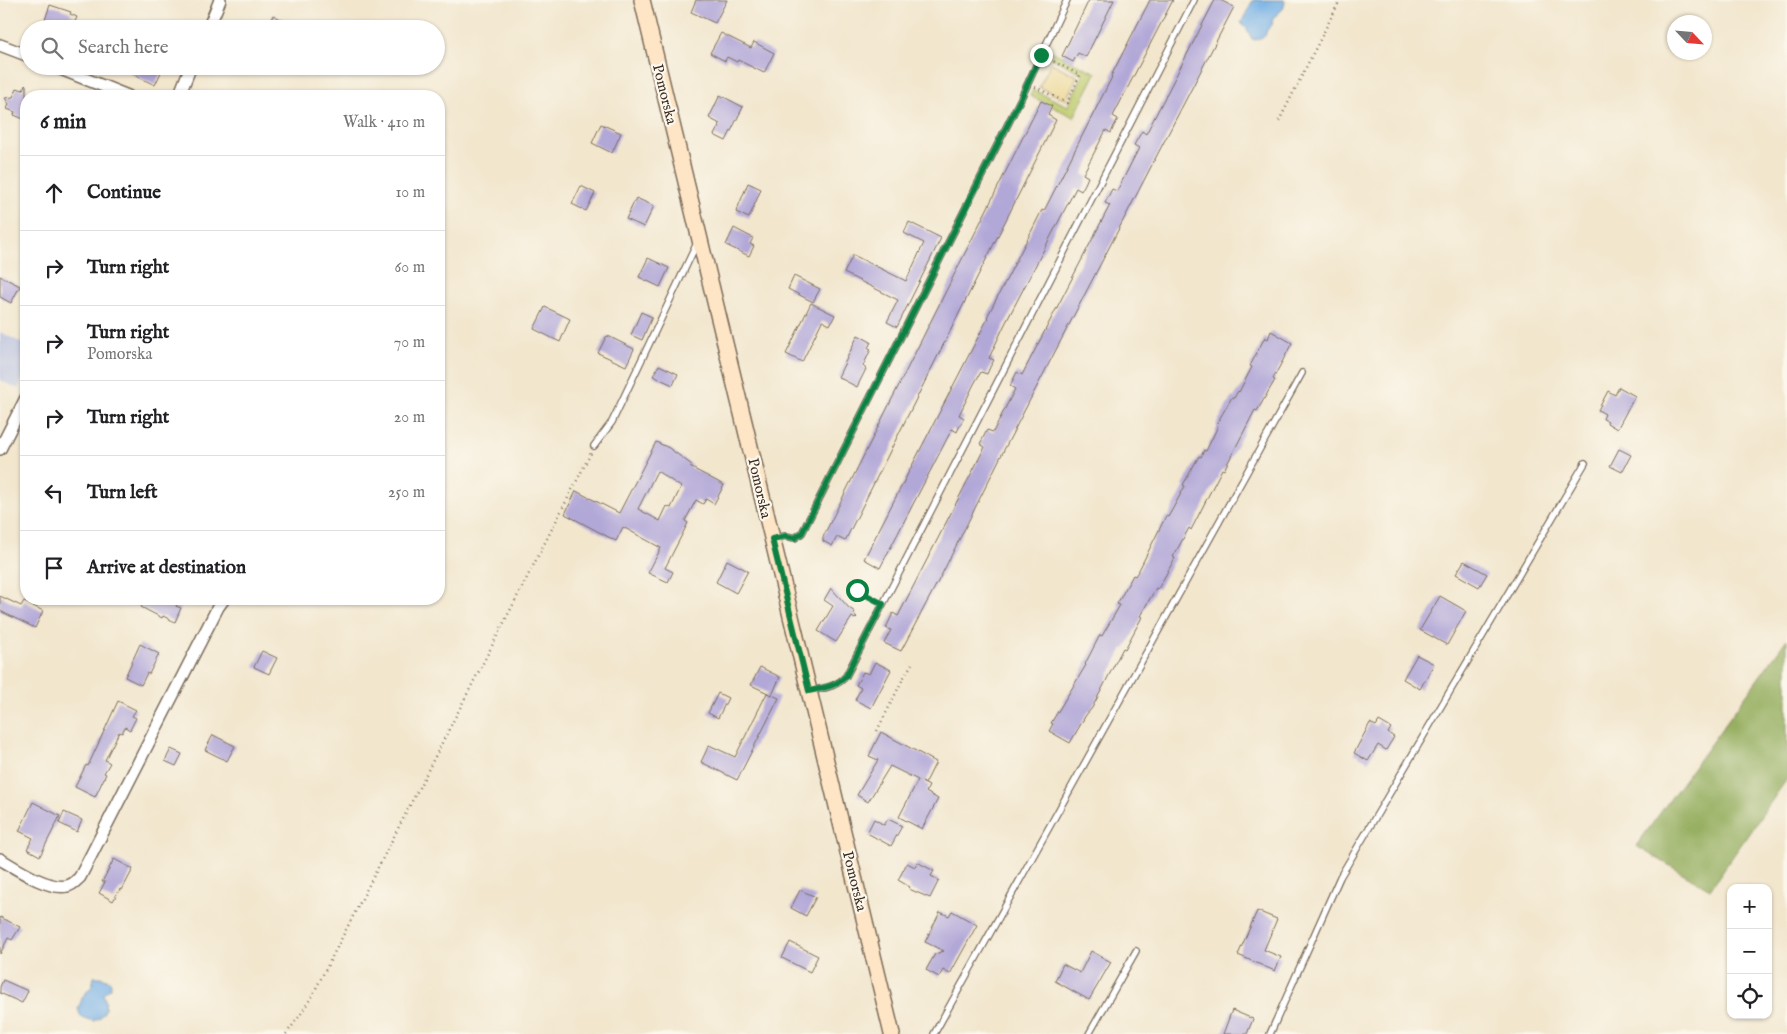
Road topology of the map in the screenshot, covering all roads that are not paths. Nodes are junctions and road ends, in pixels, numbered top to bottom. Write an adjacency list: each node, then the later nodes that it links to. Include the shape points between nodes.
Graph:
1 (220, 0): 5 (street)
2 (642, 0): 12 (street, Pomorska)
3 (1068, 0): 18 (lane, via 802,533 795,538)
4 (1194, 0): 20 (lane, via 846,676 835,685)
5 (212, 20)
6 (0, 45): 7 (street)
7 (20, 53)
8 (76, 75): 10 (street)
9 (188, 75): 11 (street)
10 (113, 90)
11 (181, 90)
12 (701, 237): 15 (lane, via 612,422); 18 (street, Pomorska)
13 (1302, 373): 24 (lane)
14 (20, 410): 16 (street)
15 (594, 446)
16 (0, 449)
17 (1585, 463): 26 (lane, via 1340,877)
18 (772, 539): 20 (street, Pomorska)
19 (220, 605): 21 (street, via 80,877 65,887 54,886)
20 (809, 691): 23 (street, Pomorska)
21 (0, 859)
22 (1136, 950): 25 (lane)
23 (892, 1034)
24 (934, 1034)
25 (1089, 1034)
26 (1270, 1034)

